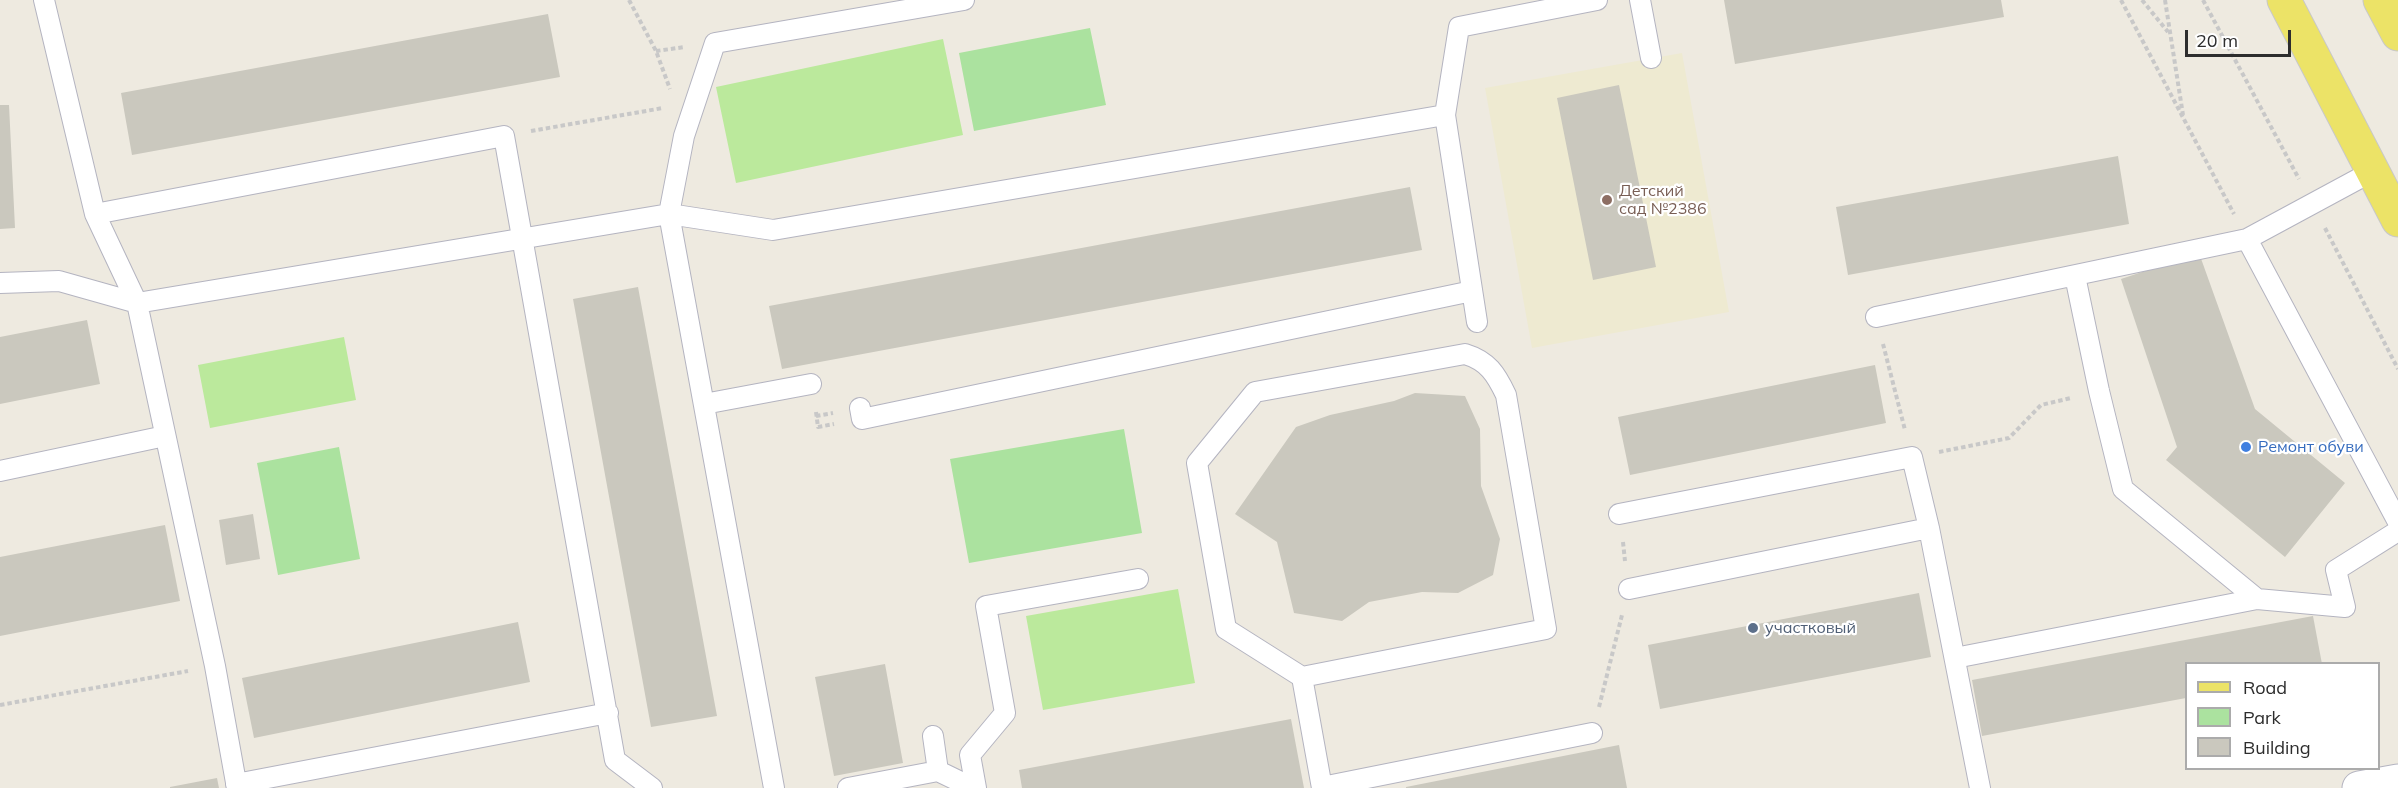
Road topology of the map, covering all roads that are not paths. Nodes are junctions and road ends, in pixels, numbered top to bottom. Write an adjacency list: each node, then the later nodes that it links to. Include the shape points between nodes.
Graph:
1 (44, 0): 11 (lane)
2 (964, 0): 12 (lane, via 715,43 684,136)
3 (1597, 0): 9 (lane, via 1459,27)
4 (1640, 0): 8 (lane)
5 (2284, 0): 10 (main road)
6 (2380, 0): 7 (main road)
7 (2398, 34)
8 (1651, 58)
9 (1445, 115): 12 (lane, via 773,230); 18 (lane)
10 (2373, 171): 13 (main road); 15 (lane)
11 (95, 214): 14 (lane, via 504,136); 19 (lane)
12 (669, 214): 14 (lane); 23 (lane)
13 (2398, 220)
14 (522, 238): 19 (lane); 36 (lane)
15 (2247, 239): 16 (lane); 28 (lane)
16 (2074, 276): 20 (lane); 33 (lane, via 2123,489)
17 (0, 283): 19 (lane, via 59,281)
18 (1472, 291): 21 (lane); 24 (lane)
19 (137, 303): 25 (lane)
20 (1876, 317)
21 (1477, 322)
22 (811, 384): 23 (lane)
23 (704, 404): 43 (lane)
24 (861, 413)
25 (165, 436): 26 (lane); 41 (lane, via 215,666)
26 (0, 471)
27 (1619, 514): 29 (lane, via 1912,457)
28 (2398, 522)
29 (1929, 528): 32 (lane); 34 (lane)
30 (2398, 531): 33 (lane, via 2336,570 2345,607)
31 (1138, 579): 45 (lane, via 986,606 1005,713 970,755)
32 (1629, 589)
33 (2257, 599): 34 (lane)
34 (1955, 658): 47 (lane)
35 (1302, 677): 35 (lane, via 1226,629 1197,463 1255,392 1465,354 1480,359 1496,374 1506,395 1546,629); 46 (lane)
36 (608, 713): 41 (lane); 42 (lane, via 615,760)
37 (1592, 733): 46 (lane)
38 (933, 736): 39 (lane)
39 (938, 771): 44 (lane); 45 (lane)
40 (2398, 781): 48 (street)
41 (236, 786)
42 (652, 788)
43 (774, 788)
44 (848, 788)
45 (975, 788)
46 (1322, 788)
47 (1980, 788)
48 (2359, 788)

